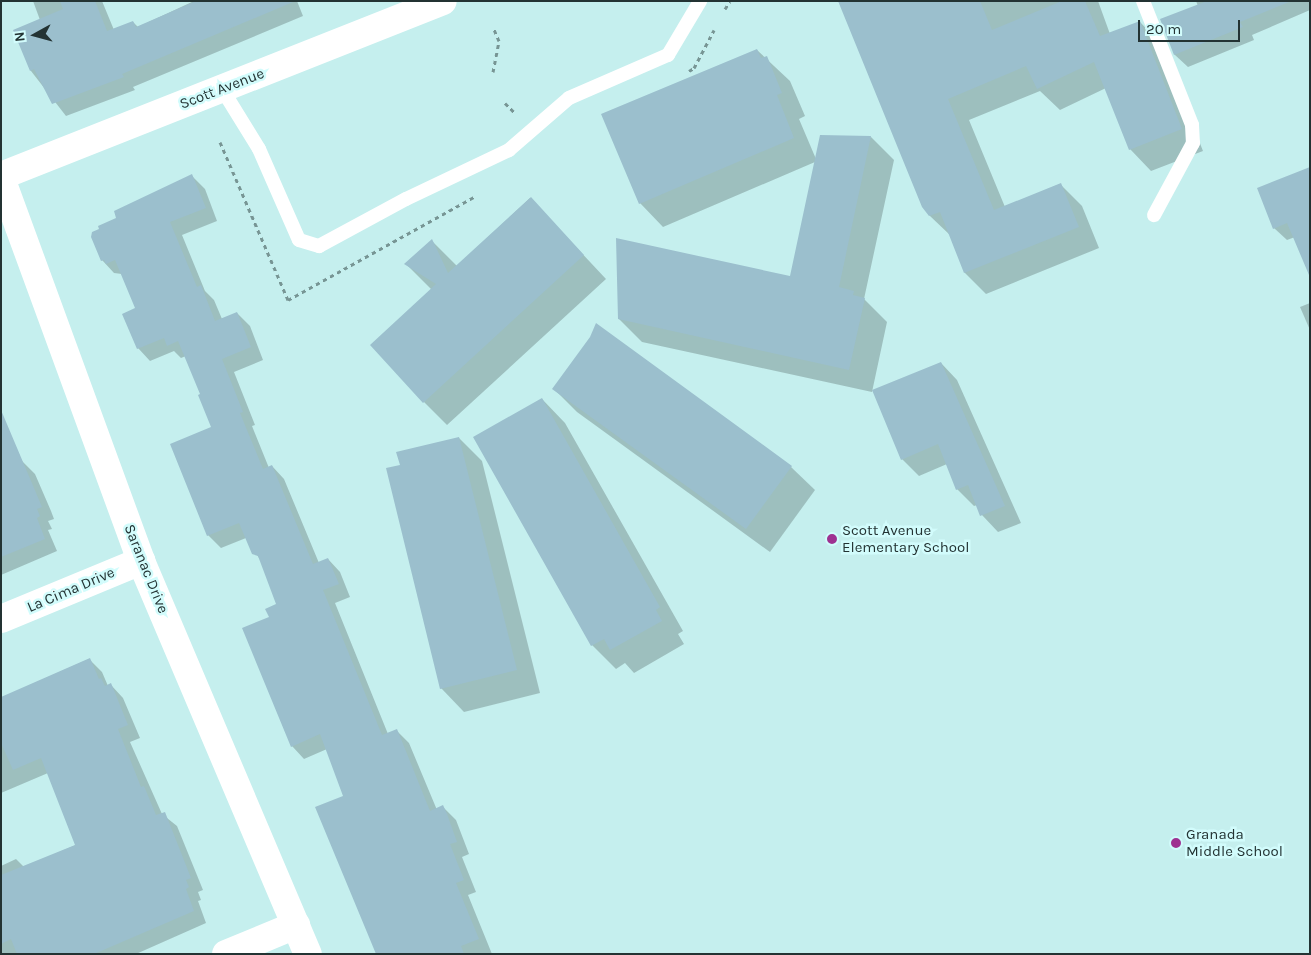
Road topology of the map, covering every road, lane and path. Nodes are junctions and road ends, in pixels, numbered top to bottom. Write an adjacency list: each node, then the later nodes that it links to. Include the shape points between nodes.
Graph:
1 (443, 1): 4 (street, Scott Avenue)
2 (700, 1): 7 (lane, via 668,55 569,98 509,150 406,199 319,246 299,240 259,149)
3 (1143, 1): 11 (lane, via 1192,124 1193,143)
4 (391, 11): 7 (street, Scott Avenue)
5 (494, 29): 6 (path, via 499,41)
6 (493, 72)
7 (222, 89): 10 (street, Scott Avenue)
8 (505, 102): 9 (path)
9 (518, 117)
10 (1, 177): 12 (street, Saranac Drive)
11 (1154, 215)
12 (141, 561): 13 (street, La Cima Drive); 14 (street, Saranac Drive)
13 (1, 619)
14 (296, 925): 15 (street); 16 (street, Saranac Drive)
15 (226, 954)
16 (308, 954)

